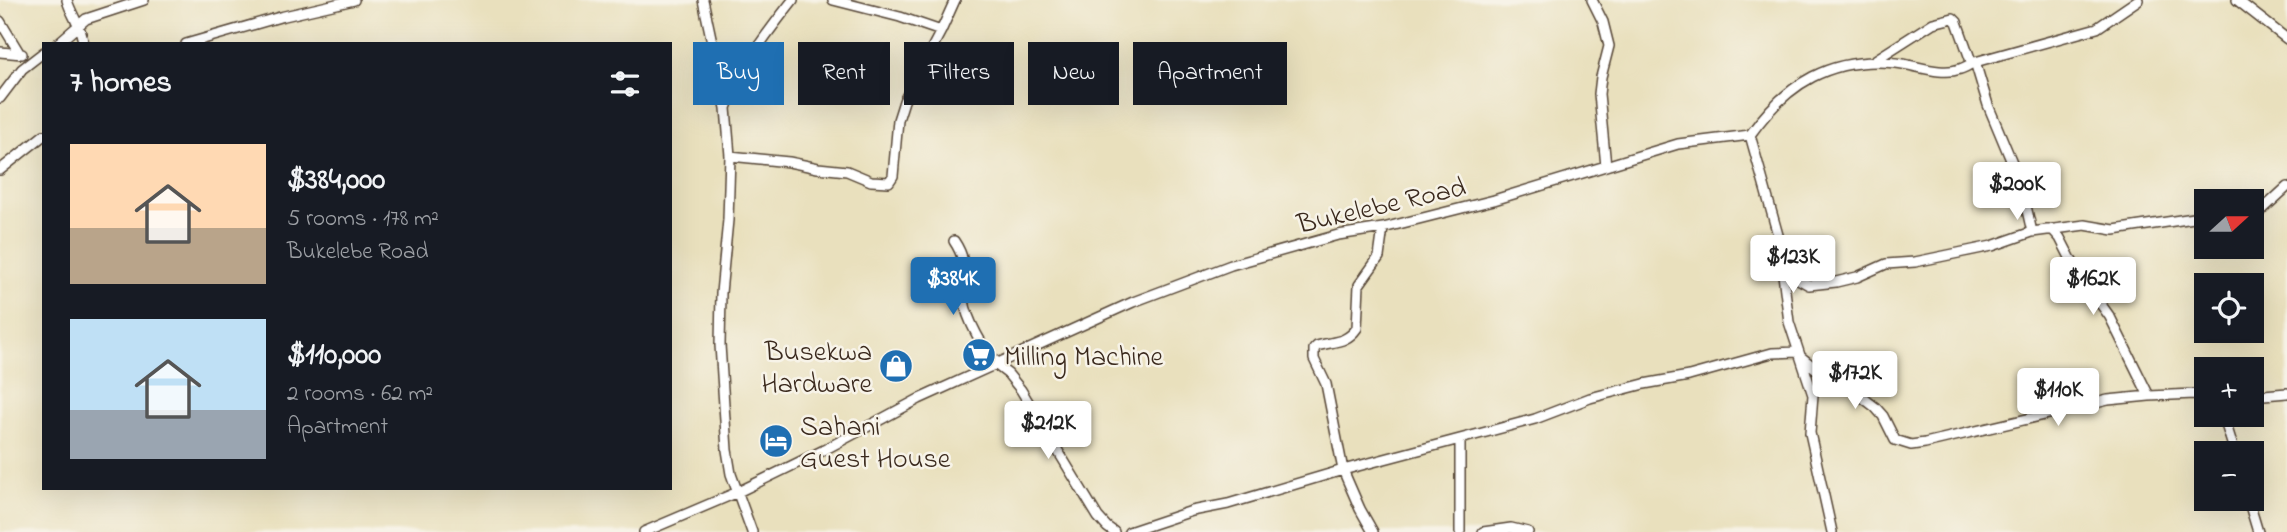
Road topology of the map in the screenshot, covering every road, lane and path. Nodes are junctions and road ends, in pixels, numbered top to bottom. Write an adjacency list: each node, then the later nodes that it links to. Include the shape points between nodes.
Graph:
1 (67, 0): 12 (street)
2 (144, 0): 12 (street)
3 (354, 0): 17 (street)
4 (704, 0): 24 (street)
5 (793, 0): 24 (street, via 747,64)
6 (833, 0): 13 (street)
7 (955, 0): 13 (street)
8 (1592, 0): 28 (street, via 1609,46 1599,94)
9 (2138, 0): 22 (street, via 2097,28)
10 (2237, 0): 14 (street)
11 (0, 21): 19 (street)
12 (77, 26): 15 (street); 16 (street)
13 (942, 32): 27 (street, via 904,101 893,176 888,182 834,169)
14 (2287, 39)
15 (59, 42)
16 (83, 42)
17 (193, 42)
18 (0, 52): 19 (street)
19 (20, 54): 20 (street)
20 (39, 54): 23 (street)
21 (1872, 62): 22 (street, via 1954,71); 22 (street, via 1933,23 1953,18); 25 (street, via 1824,70 1807,78 1765,114)
22 (1973, 63): 35 (street, via 2021,184)
23 (0, 98)
24 (726, 108): 27 (street)
25 (1750, 135): 28 (street, Bukelebe Road, via 1678,144); 37 (street)
26 (42, 137): 29 (street)
27 (730, 156): 46 (street, via 720,345 727,450)
28 (1606, 166): 33 (street, Bukelebe Road)
29 (0, 170)
30 (2287, 187): 31 (street)
31 (2264, 208)
32 (2194, 218): 34 (street, via 2114,230 2085,225)
33 (1383, 228): 39 (street, Bukelebe Road, via 1231,265 1133,302); 45 (street, via 1379,257 1359,285 1357,328 1339,343 1317,346 1313,354 1326,384)
34 (2052, 229): 35 (street); 42 (street, via 2110,317)
35 (2032, 232): 37 (street, via 1992,246 1886,264 1857,277 1809,285 1793,276)
36 (954, 241): 39 (street, via 964,262 968,314)
37 (1780, 248): 38 (street, via 1786,303)
38 (1799, 355): 42 (street, via 1875,407 1895,440 1912,445 2108,400); 44 (street, via 1772,353 1644,384); 56 (street, via 1813,394 1810,433)
39 (996, 364): 46 (street, Bukelebe Road); 50 (street, via 1021,390 1098,517)
40 (2287, 393): 43 (street)
41 (2194, 394): 42 (street)
42 (2149, 396)
43 (2264, 396)
44 (1460, 440): 45 (street); 53 (street)
45 (1343, 470): 51 (street, via 1192,510); 52 (street)
46 (738, 492): 48 (street, Bukelebe Road); 49 (street)
47 (2252, 511): 57 (street)
48 (644, 532)
49 (752, 532)
50 (1114, 532)
51 (1129, 532)
52 (1373, 532)
53 (1460, 532)
54 (1483, 532): 55 (street, via 1511,528)
55 (1528, 532)
56 (1832, 532)
57 (2258, 532)

